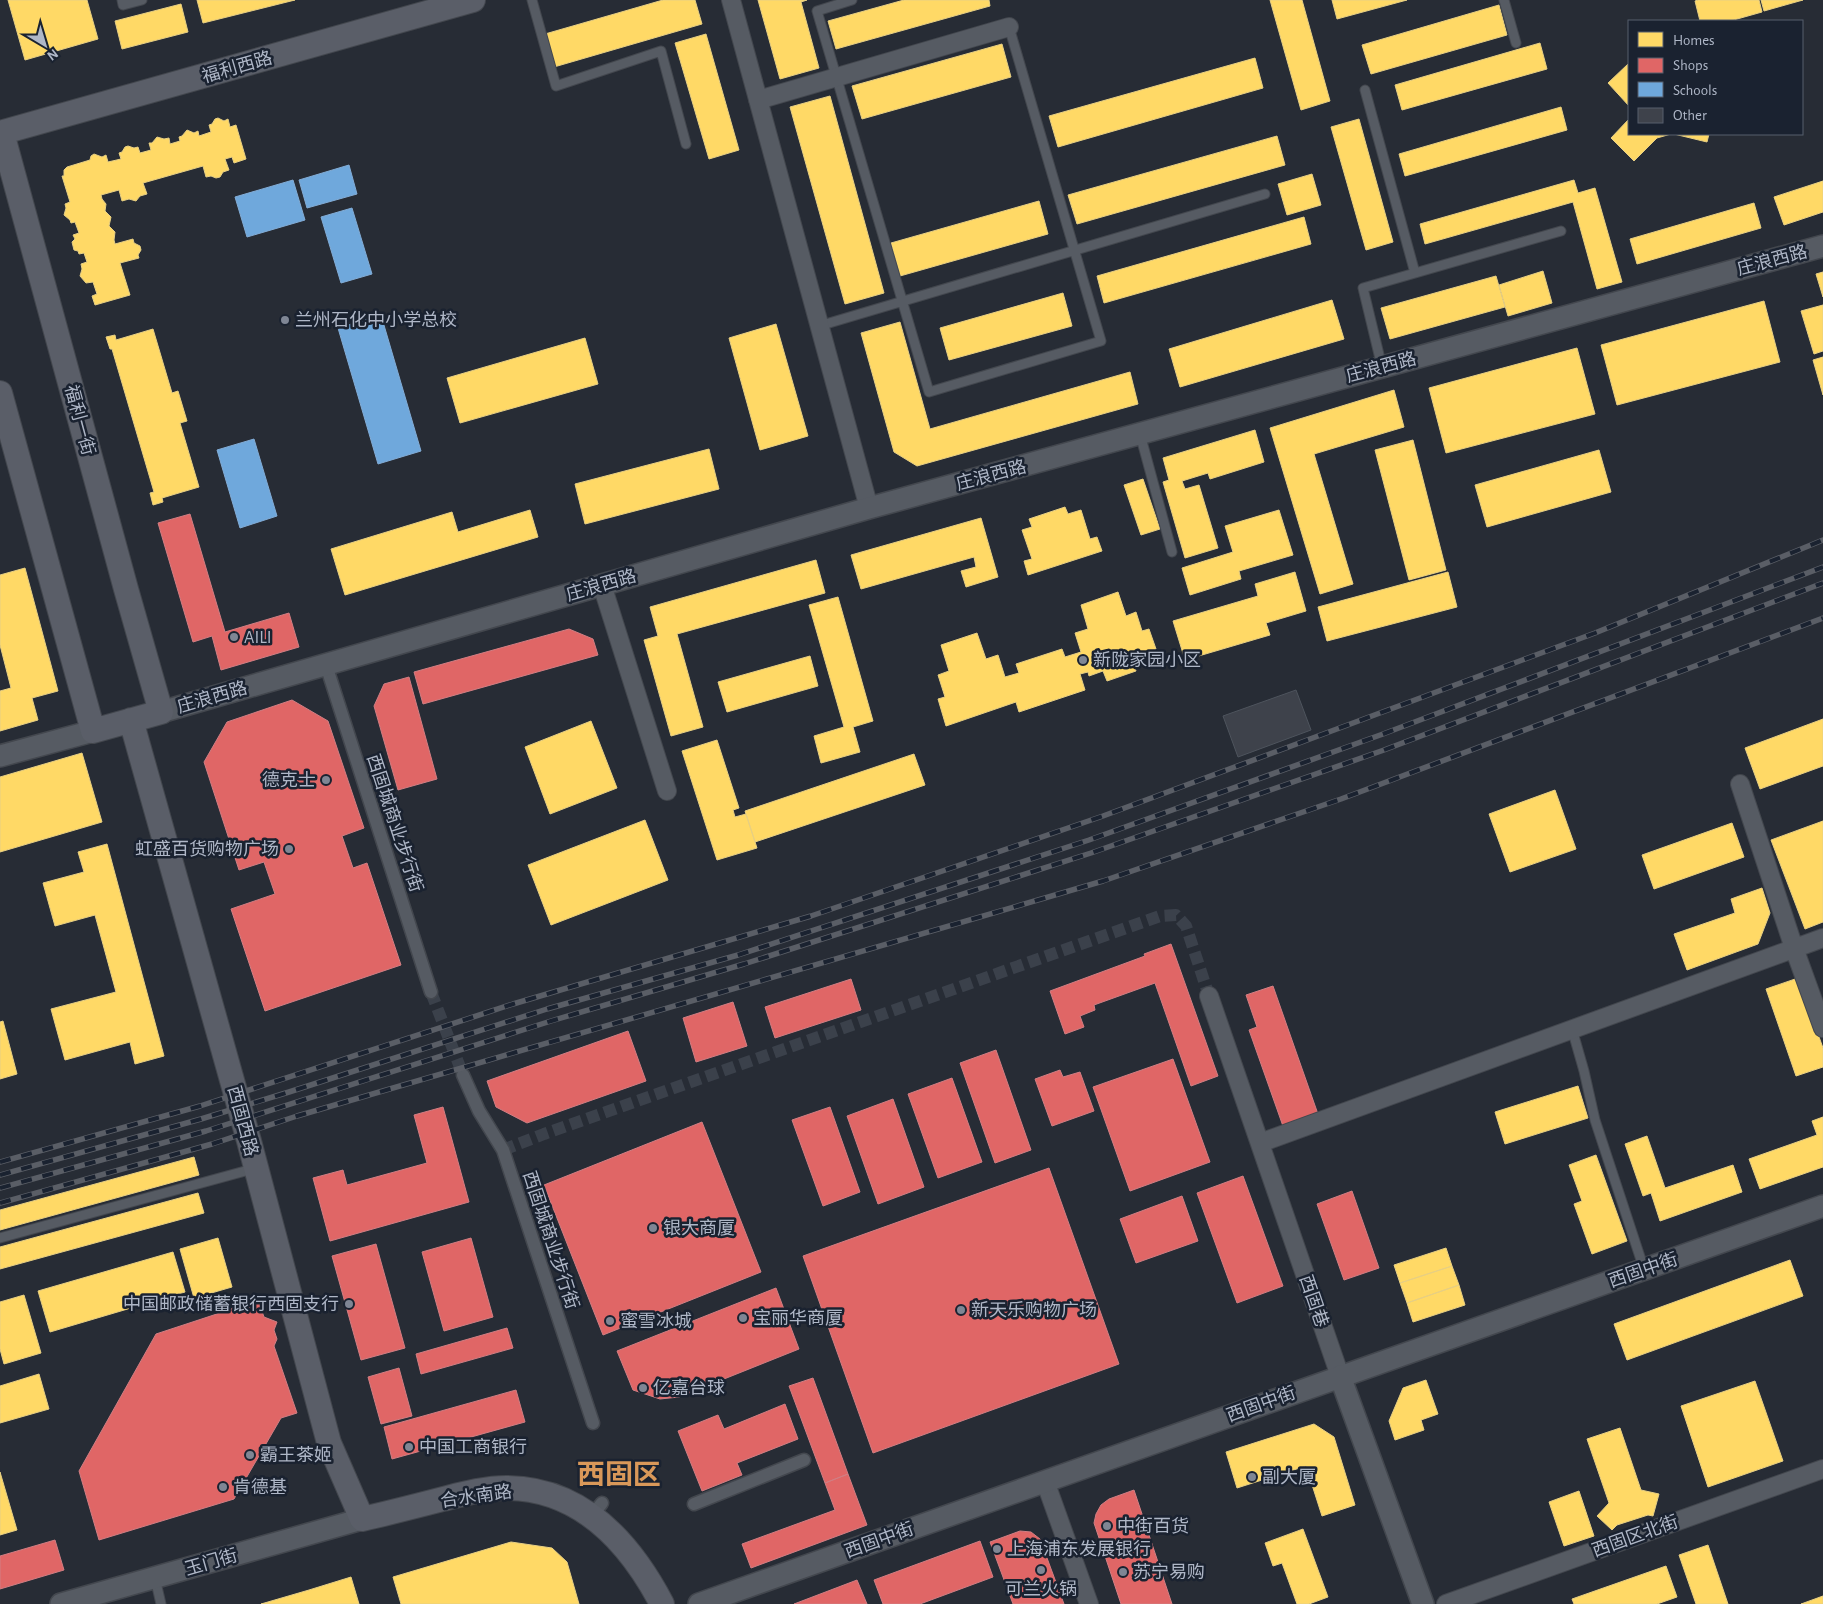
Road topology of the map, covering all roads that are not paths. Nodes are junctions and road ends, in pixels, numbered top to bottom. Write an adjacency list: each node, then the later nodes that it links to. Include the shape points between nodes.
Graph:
1 (122, 0): 2 (lane, via 123,5)
2 (142, 0)
3 (474, 0): 13 (main road, 福利西路)
4 (532, 0): 14 (lane, via 556,86 661,51)
5 (731, 0): 12 (street)
6 (852, 0): 10 (lane, via 817,11)
7 (1504, 0): 9 (lane)
8 (1009, 28): 10 (street); 18 (lane)
9 (1516, 43)
10 (836, 77): 12 (street); 20 (lane)
11 (1365, 90): 19 (lane)
12 (758, 100): 21 (street)
13 (1, 131): 29 (main road, 福利一街)
14 (686, 144)
15 (1266, 194): 18 (lane)
16 (1561, 231): 19 (lane)
17 (1823, 246): 22 (street, 庄浪西路)
18 (1074, 252): 20 (lane); 20 (lane, via 1101,341 938,390 929,392)
19 (1414, 273): 22 (lane, via 1363,288)
20 (902, 302): 21 (lane)
21 (819, 326): 25 (street)
22 (1382, 367): 24 (street, 庄浪西路)
23 (0, 393): 31 (main road)
24 (1140, 434): 25 (street, 庄浪西路); 26 (lane)
25 (869, 508): 27 (street, 庄浪西路)
26 (1172, 552)
27 (602, 585): 28 (street, 庄浪西路); 34 (street)
28 (326, 665): 29 (street, 庄浪西路); 37 (street, 西固城商业步行街)
29 (161, 712): 30 (main road)
30 (131, 720): 31 (main road); 43 (main road, 西固西路)
31 (93, 731): 32 (street)
32 (0, 756)
33 (1740, 784): 36 (street)
34 (667, 791)
35 (1823, 938): 36 (street)
36 (1794, 948): 39 (street); 40 (street)
37 (431, 992)
38 (1209, 996): 42 (street, 西固巷)
39 (1823, 1028)
40 (1572, 1029): 42 (street); 46 (lane, via 1595,1120)
41 (463, 1075): 48 (street, 西固城商业步行街, via 479,1111 503,1150)
42 (1260, 1143): 47 (street, 西固巷)
43 (256, 1168): 45 (lane); 53 (main road, 西固西路, via 329,1443)
44 (1823, 1206): 46 (street, 西固中街)
45 (0, 1238)
46 (1644, 1269): 47 (street, 西固中街)
47 (1340, 1376): 51 (street, 西固中街); 60 (street, 西固巷)
48 (593, 1423)
49 (804, 1460): 52 (street)
50 (1823, 1469): 61 (street, 西固区北街)
51 (1045, 1481): 58 (street, 西固中街); 59 (street)
52 (694, 1504)
53 (362, 1519): 54 (street, 玉门街); 57 (main road, 合水南路, via 470,1493 506,1488 547,1493 597,1510 611,1532 630,1552)
54 (155, 1577): 55 (street, 玉门街); 56 (lane)
55 (60, 1604)
56 (161, 1604)
57 (662, 1604)
58 (699, 1604)
59 (1089, 1604)
60 (1423, 1604)
61 (1446, 1604)

